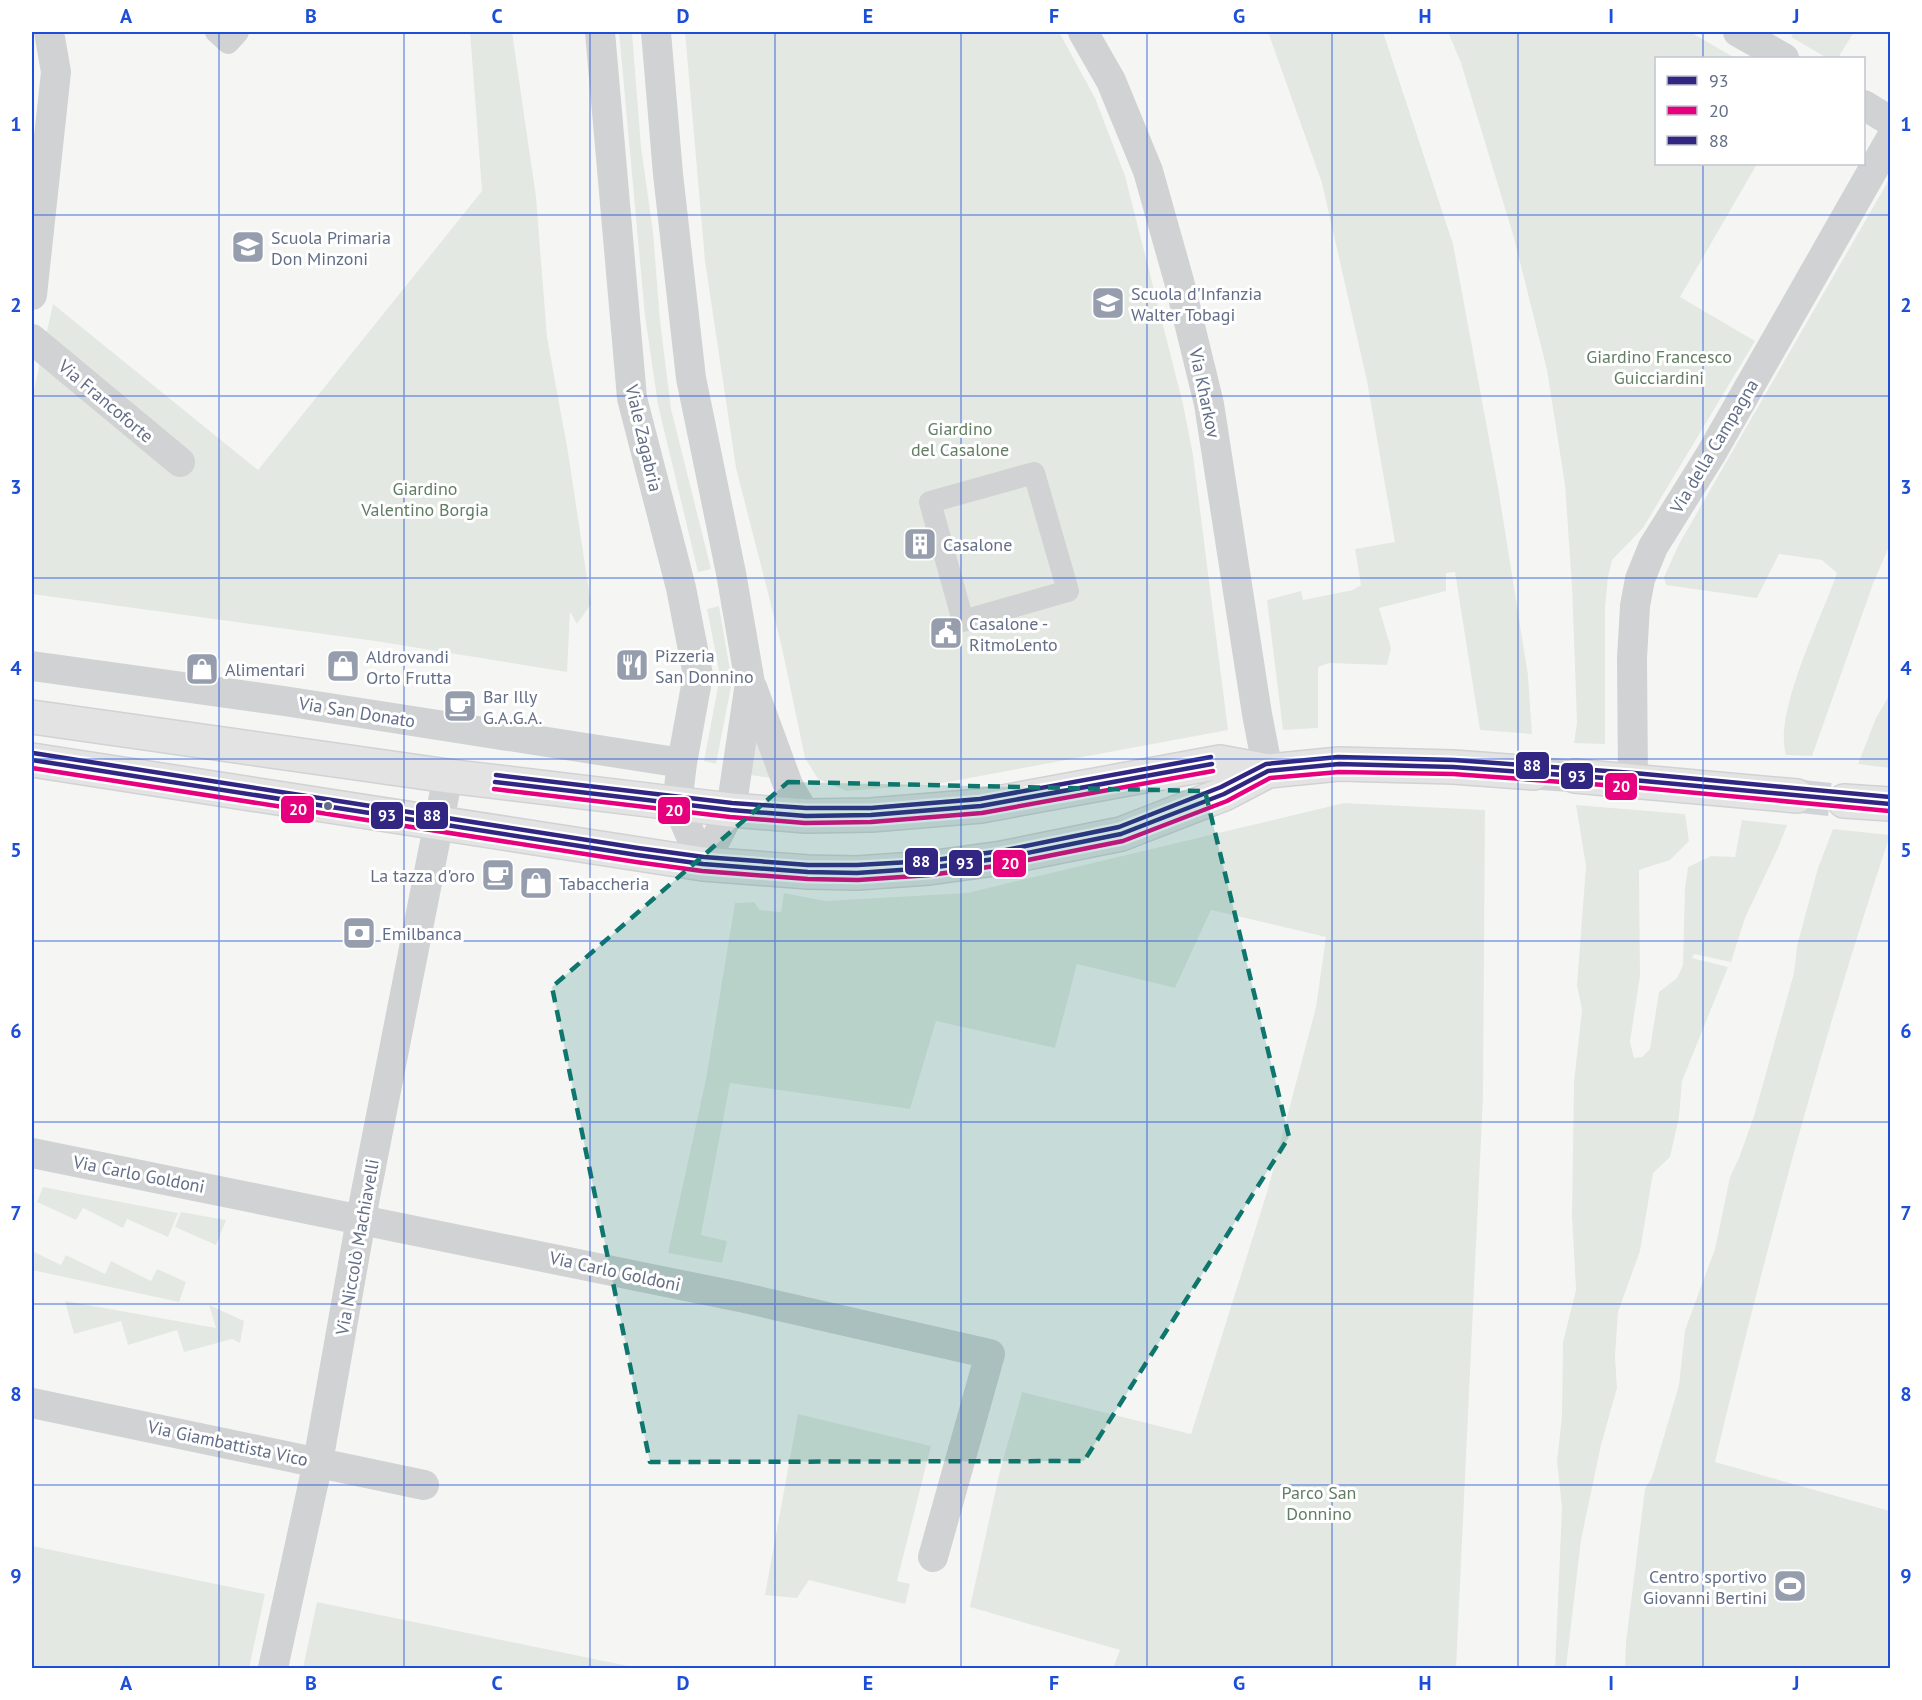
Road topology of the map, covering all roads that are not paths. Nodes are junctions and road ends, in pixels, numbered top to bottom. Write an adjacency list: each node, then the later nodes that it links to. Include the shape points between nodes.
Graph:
1 (49, 32): 12 (street, via 56,72)
2 (216, 32): 3 (street, via 228,43)
3 (238, 32)
4 (600, 32): 20 (street, Viale Zagabria, via 632,398 699,675)
5 (656, 32): 17 (street, via 691,378)
6 (1083, 32): 21 (street, Via Kharkov, via 1111,81 1148,171 1179,281 1209,404)
7 (1738, 32): 8 (street)
8 (1782, 57)
9 (1865, 106): 10 (street)
10 (1890, 121)
11 (1890, 140): 25 (street, Via della Campagna, via 1711,454 1653,547 1640,579 1632,658)
12 (32, 295)
13 (32, 339): 14 (street, Via Francoforte)
14 (180, 462)
15 (963, 621): 15 (street, via 1068,591 1034,473 930,502)
16 (32, 666): 20 (street, Via San Donato)
17 (750, 683): 30 (street); 31 (street, via 788,786)
18 (32, 717): 23 (main road)
19 (34, 762): 32 (main road)
20 (682, 763): 28 (street, Viale Zagabria)
21 (1268, 771): 22 (main road, via 1339,764); 31 (main road, via 1220,762 981,806); 33 (main road, via 1224,794 1121,834 1002,858 857,873)
22 (1534, 773)
23 (448, 776): 28 (main road); 32 (street, Via Niccolò Machiavelli)
24 (1575, 776): 25 (main road)
25 (1633, 780): 26 (main road)
26 (1797, 796)
27 (1844, 801): 29 (main road)
28 (676, 804): 30 (main road); 33 (street)
29 (1890, 804)
30 (730, 810): 31 (main road); 33 (street)
31 (806, 816)
32 (439, 824): 33 (main road); 35 (street, Via Niccolò Machiavelli)
33 (703, 864)
34 (32, 1153): 35 (street, Via Carlo Goldoni)
35 (362, 1219): 37 (street, Via Niccolò Machiavelli); 39 (street, Via Carlo Goldoni, via 740,1297 990,1354)
36 (32, 1403): 37 (street, Via Giambattista Vico)
37 (318, 1462): 38 (street, Via Giambattista Vico); 40 (street, Via Niccolò Machiavelli)
38 (424, 1485)
39 (933, 1557)
40 (273, 1668)

